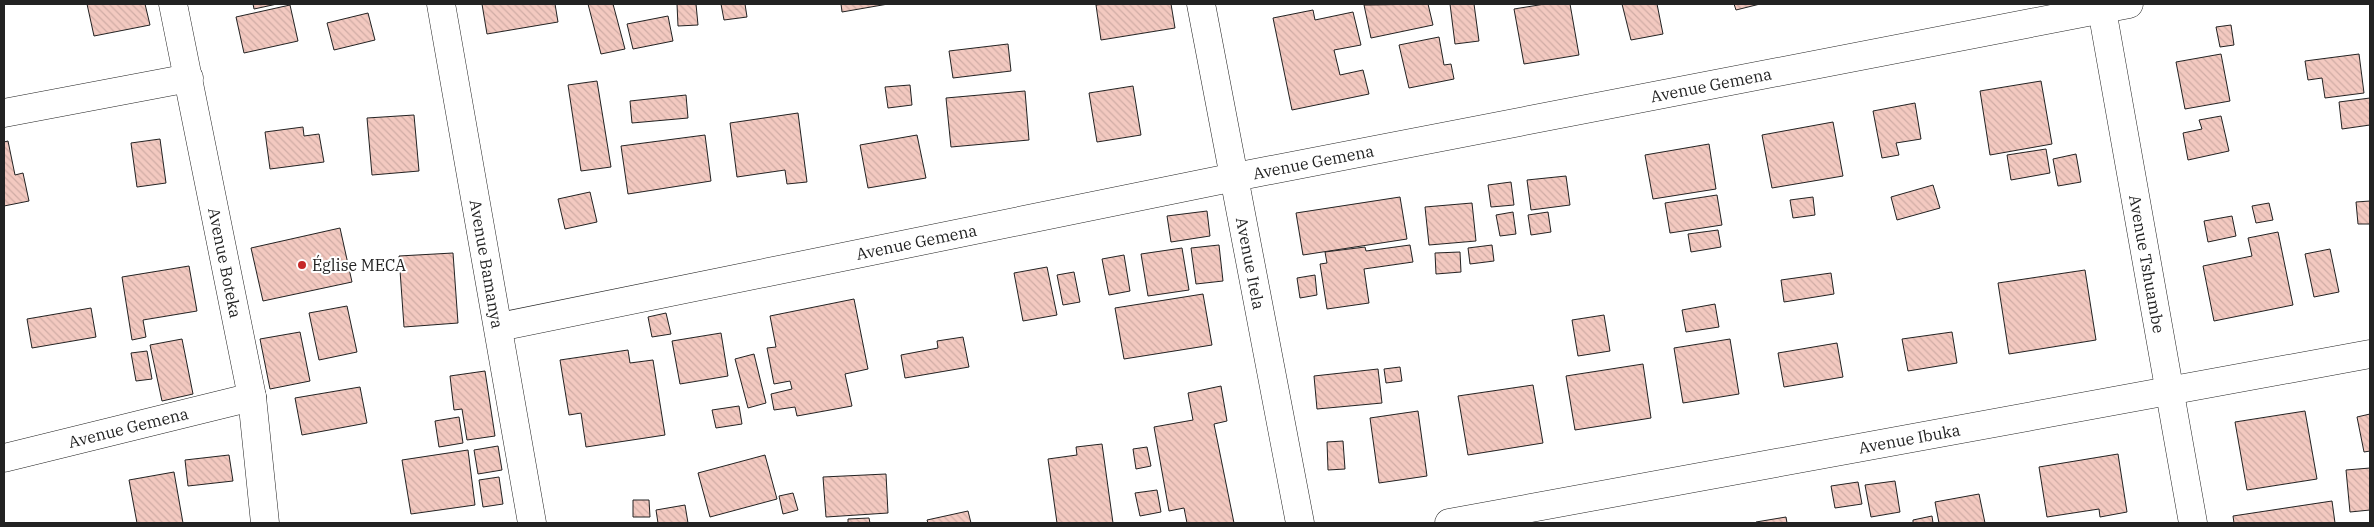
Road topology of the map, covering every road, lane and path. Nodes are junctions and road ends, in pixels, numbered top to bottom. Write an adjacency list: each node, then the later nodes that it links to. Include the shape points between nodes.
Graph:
1 (174, 4): 6 (street, Avenue Boteka)
2 (441, 4): 9 (street, Avenue Bamanya)
3 (1201, 4): 8 (street, Avenue Itela)
4 (2129, 4): 5 (street, Avenue Gemena)
5 (2102, 6): 8 (street, Avenue Gemena); 11 (street, Avenue Tshuambe)
6 (188, 78): 7 (street); 12 (street, Avenue Boteka)
7 (4, 113)
8 (1235, 177): 9 (street, Avenue Gemena); 16 (street, Avenue Itela)
9 (499, 327): 15 (street, Avenue Bamanya)
10 (2370, 354): 11 (street, Avenue Ibuka)
11 (2169, 393): 17 (street, Avenue Ibuka); 18 (street, Avenue Tshuambe)
12 (252, 398): 13 (street, Avenue Gemena); 14 (street, Avenue Boteka)
13 (4, 458)
14 (265, 523)
15 (532, 523)
16 (1300, 523)
17 (1449, 523)
18 (2193, 523)

